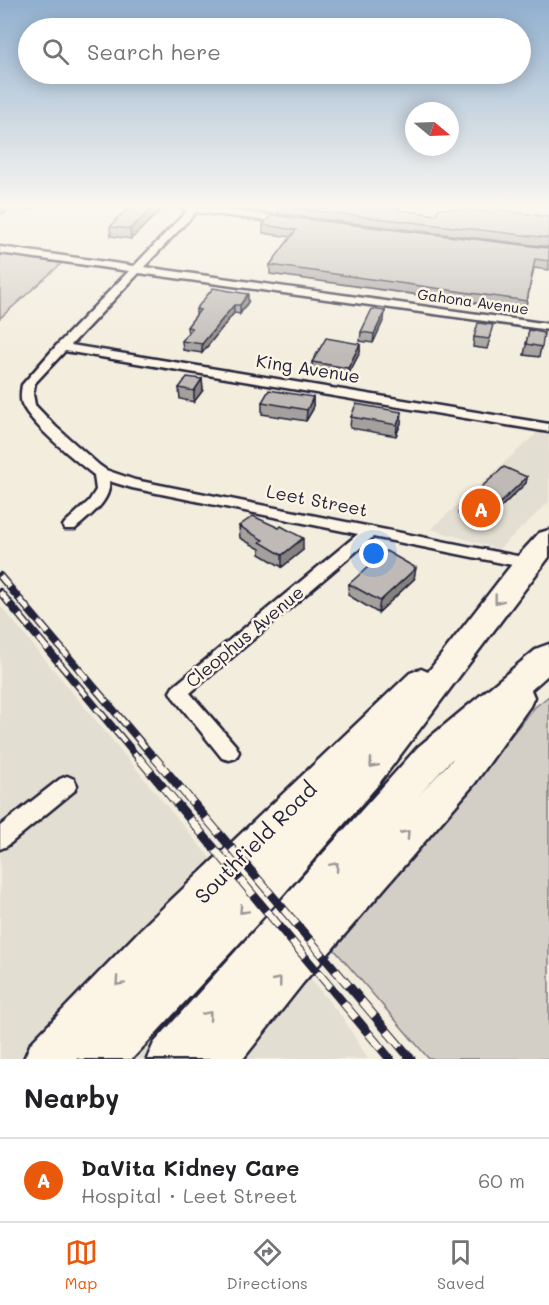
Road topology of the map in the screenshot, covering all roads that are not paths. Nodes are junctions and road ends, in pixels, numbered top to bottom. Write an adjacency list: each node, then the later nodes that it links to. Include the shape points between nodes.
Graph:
1 (53, 257): 3 (street, Gahona Avenue)
2 (146, 257): 3 (street)
3 (135, 269): 4 (street, Gahona Avenue); 5 (street)
4 (549, 327)
5 (61, 347): 6 (street, King Avenue); 7 (street, via 32,378 27,397 34,411)
6 (549, 428)
7 (100, 473): 8 (street, via 103,490); 9 (street, Leet Street, via 132,484)
8 (70, 526)
9 (371, 531): 11 (street, Leet Street); 14 (street, Cleophus Avenue, via 179,692)
10 (549, 538): 11 (highway, Southfield Road)
11 (527, 563): 12 (highway, Southfield Road, one-way to 12)
12 (471, 634): 17 (highway, Southfield Road, one-way to 17, via 159,939); 18 (highway, Southfield Road, one-way to 18, via 399,733 290,860)
13 (547, 658): 19 (highway, one-way to 13, via 430,757); 20 (highway, one-way to 13, via 288,968 463,772)
14 (229, 752)
15 (67, 785): 16 (street)
16 (0, 839)
17 (47, 1059)
18 (101, 1059)
19 (170, 1059)
20 (214, 1059)

